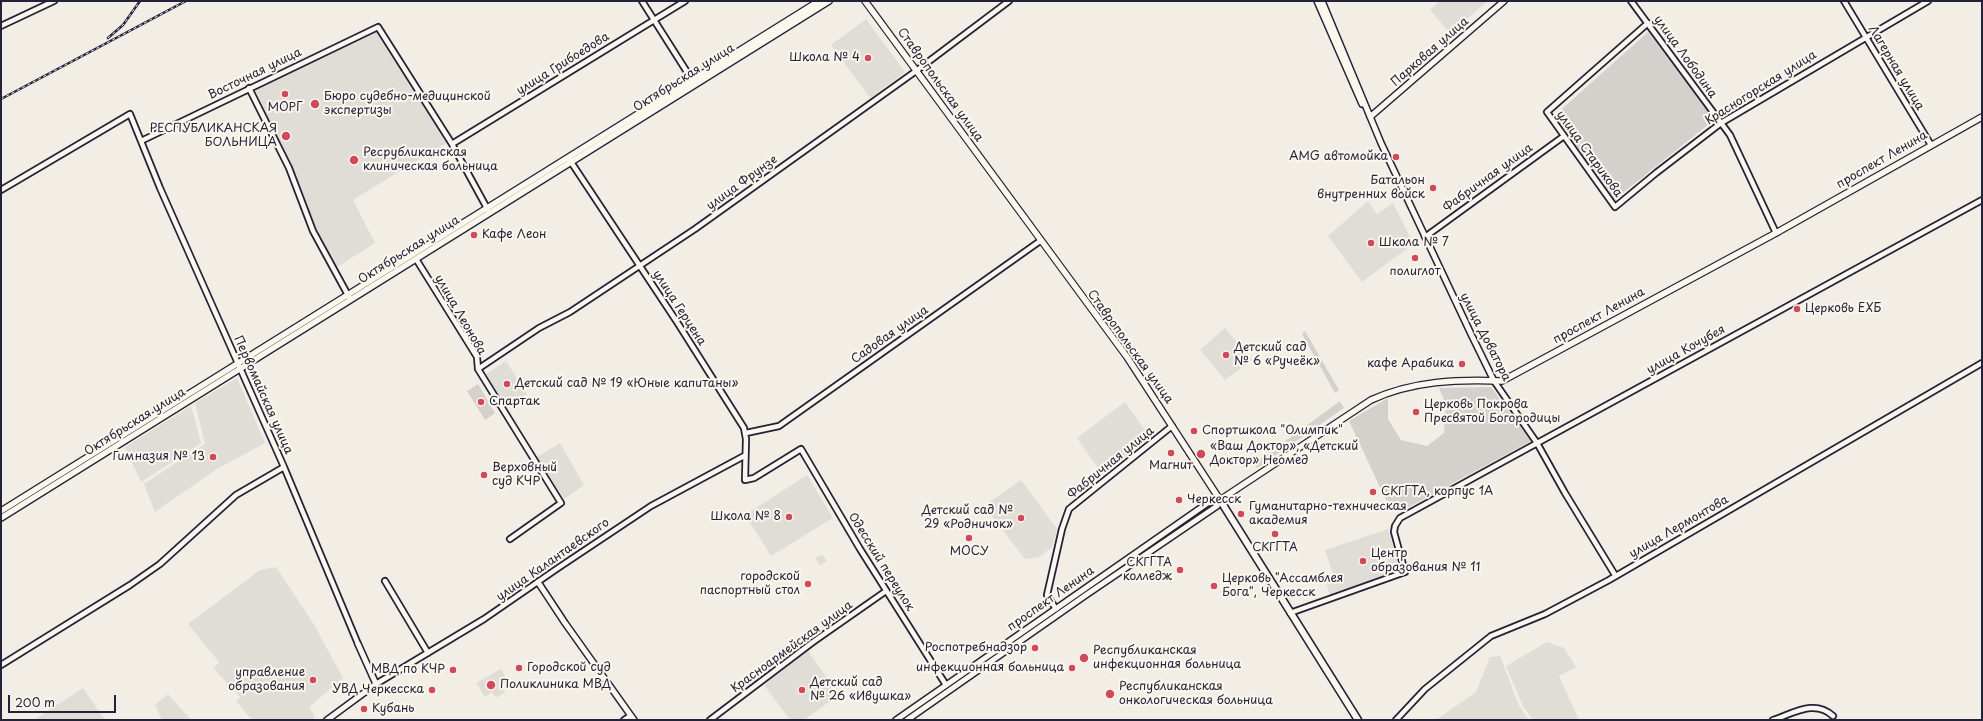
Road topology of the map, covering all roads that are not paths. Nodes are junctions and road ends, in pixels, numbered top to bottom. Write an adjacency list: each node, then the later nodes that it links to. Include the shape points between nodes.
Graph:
1 (54, 1): 16 (street)
2 (642, 1): 14 (street)
3 (685, 1): 14 (street, улица Грибоедова)
4 (819, 1): 19 (main road, Октябрьская улица)
5 (829, 1): 19 (main road, Октябрьская улица)
6 (865, 1): 18 (main road, Ставропольская улица)
7 (1009, 1): 18 (street, улица Фрунзе)
8 (1317, 1): 21 (main road, улица Доватора)
9 (1322, 1): 21 (main road, улица Доватора)
10 (1504, 1): 21 (main road, Парковая улица)
11 (1631, 1): 15 (street, улица Лободина)
12 (1844, 1): 17 (street, Лагерная улица)
13 (1928, 1): 17 (street, Красногорская улица)
14 (654, 20): 19 (street); 26 (street, улица Грибоедова)
15 (1648, 23): 23 (street, улица Лободина); 24 (street, улица Старикова, via 1547,112)
16 (1, 26)
17 (1866, 36): 23 (street, Красногорская улица); 27 (street, Лагерная улица)
18 (916, 71): 35 (main road, Ставропольская улица); 37 (street, улица Фрунзе, via 732,203)
19 (693, 82): 28 (main road, Октябрьская улица)
20 (249, 88): 25 (street, Восточная улица); 26 (street, Восточная улица, via 378,27); 38 (street, via 289,168 309,220)
21 (1370, 117): 34 (main road, улица Доватора)
22 (1982, 117): 27 (main road, проспект Ленина)
23 (1721, 124): 31 (street, Красногорская улица); 33 (street, улица Лободина, via 1730,135)
24 (1564, 136): 31 (street, улица Старикова); 34 (street, Фабричная улица)
25 (141, 141): 29 (street, Первомайская улица, via 130,114); 40 (street, Первомайская улица)
26 (452, 144): 32 (street)
27 (1931, 145): 33 (main road, проспект Ленина)
28 (569, 160): 32 (main road, Октябрьская улица); 37 (street, улица Герцена)
29 (1, 190)
30 (1982, 200): 46 (street, улица Кочубея)
31 (1615, 207)
32 (488, 211): 36 (main road, Октябрьская улица); 38 (main road, Октябрьская улица)
33 (1776, 233): 43 (main road, проспект Ленина, via 1513,376 1502,381)
34 (1425, 237): 43 (main road, улица Доватора)
35 (1040, 241): 44 (main road, Ставропольская улица, via 1127,357); 45 (street, Садовая улица, via 779,426)
36 (416, 259): 38 (main road, Октябрьская улица); 41 (street, улица Леонова, via 477,357)
37 (639, 266): 41 (street, улица Фрунзе); 45 (street, улица Герцена)
38 (349, 297): 40 (main road, Октябрьская улица); 42 (main road, Октябрьская улица)
39 (1982, 363): 53 (street, улица Лермонтова)
40 (238, 364): 42 (street, Первомайская улица); 50 (main road, Октябрьская улица)
41 (478, 369): 52 (street, улица Леонова, via 561,503)
42 (241, 370): 48 (street, Первомайская улица); 51 (main road, Октябрьская улица)
43 (1494, 380): 46 (street, улица Доватора); 49 (main road, проспект Ленина, via 1431,383 1381,396)
44 (1172, 426): 49 (main road, Ставропольская улица); 57 (street, Фабричная улица, via 1069,510 1062,529 1047,595)
45 (746, 433): 47 (street)
46 (1537, 443): 53 (street, улица Доватора); 58 (street, улица Кочубея, via 1400,518 1394,532 1405,572)
47 (744, 456): 55 (street, улица Калантаевского, via 651,506); 56 (street, Одесский переулок, via 744,480 754,478 801,449)
48 (284, 467): 59 (street, Первомайская улица); 61 (street, via 236,495 154,568)
49 (1220, 500): 57 (main road, проспект Ленина, via 1212,500); 58 (highway, Ставропольская улица); 70 (main road, проспект Ленина, via 1217,506)
50 (1, 511)
51 (1, 518)
52 (510, 539)
53 (1615, 575): 72 (street, улица Лермонтова, via 1545,614 1491,636 1425,689)
54 (386, 581): 60 (street)
55 (538, 582): 60 (street, улица Калантаевского, via 484,620); 65 (main road)
56 (886, 591): 63 (street, Одесский переулок); 68 (street, Красноармейская улица, via 813,642)
57 (1056, 609): 63 (main road, проспект Ленина)
58 (1290, 612): 71 (highway, Ставропольская улица)
59 (358, 644): 62 (main road, Первомайская улица)
60 (428, 653): 62 (street, улица Калантаевского)
61 (1, 665)
62 (376, 684): 66 (main road)
63 (946, 684): 69 (main road, проспект Ленина)
64 (1833, 716): 73 (street, via 1825,708 1812,707)
65 (632, 718): 67 (street)
66 (327, 720)
67 (624, 720)
68 (710, 720)
69 (896, 720)
70 (908, 720)
71 (1358, 720)
72 (1396, 720)
73 (1773, 720)

